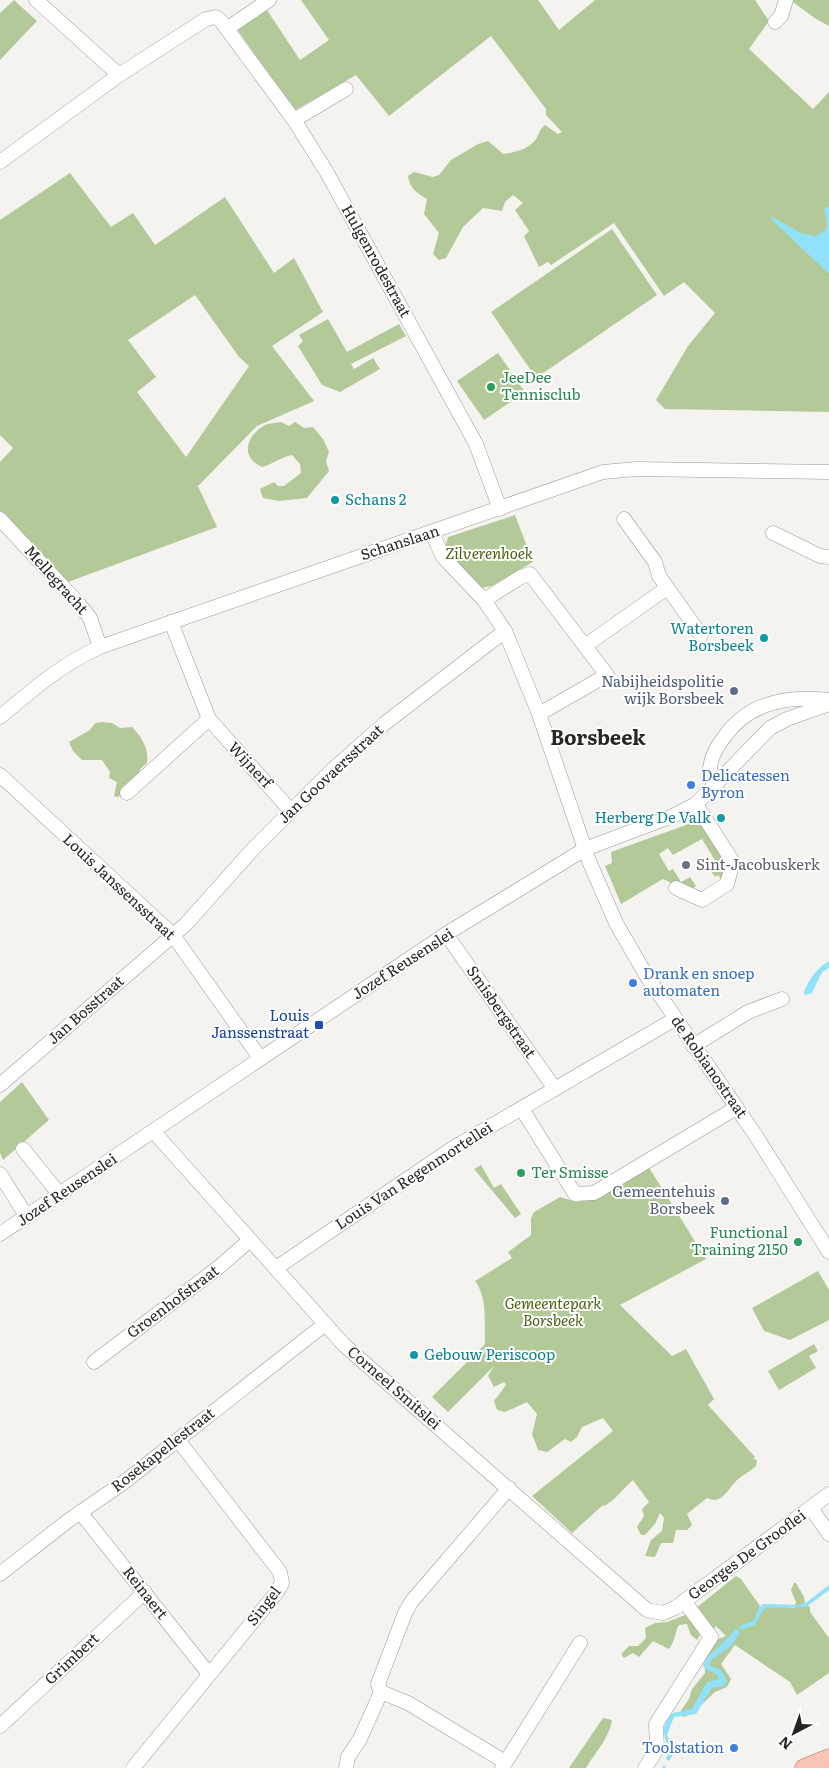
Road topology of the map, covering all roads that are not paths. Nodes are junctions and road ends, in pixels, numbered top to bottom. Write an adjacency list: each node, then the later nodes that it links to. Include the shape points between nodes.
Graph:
1 (36, 0): 6 (street)
2 (268, 0): 5 (street)
3 (786, 0): 4 (street, via 782,16)
4 (774, 22)
5 (228, 28): 6 (street, via 216,17 206,19); 8 (street, Hulgenrodestraat)
6 (119, 75): 9 (street)
7 (346, 89): 8 (street)
8 (294, 120): 11 (street, Hulgenrodestraat, via 326,171 476,444)
9 (0, 162)
10 (829, 472): 11 (street, Schanslaan, via 618,469)
11 (500, 509): 14 (street, Schanslaan)
12 (0, 519): 23 (street, Mellegracht, via 80,604 90,618)
13 (624, 519): 17 (street, via 655,562)
14 (432, 533): 18 (street, de Robianostraat, via 443,557); 19 (street, Schanslaan, via 380,548)
15 (773, 533): 16 (street)
16 (829, 558)
17 (667, 588): 21 (street); 22 (street)
18 (484, 600): 20 (street, de Robianostraat); 22 (street, via 530,574)
19 (171, 622): 23 (street, Schanslaan); 28 (street, Wijnerf)
20 (505, 631): 26 (street, de Robianostraat); 33 (street, Jan Goovaersstraat, via 384,724 330,771)
21 (701, 635)
22 (585, 646): 26 (street, via 607,675)
23 (100, 647): 27 (street, Schanslaan, via 56,670)
24 (829, 700): 30 (street, via 780,701 757,707 746,714 729,730 715,751 710,771)
25 (829, 704): 30 (street, Jozef Reusenslei, via 770,728)
26 (539, 714): 34 (street, de Robianostraat)
27 (0, 717)
28 (209, 719): 31 (street); 33 (street, Wijnerf)
29 (0, 775): 37 (street, Louis Janssensstraat)
30 (718, 783): 32 (street, Jozef Reusenslei)
31 (127, 793)
32 (696, 804): 34 (street, Jozef Reusenslei); 35 (street, via 733,862 727,884 702,900)
33 (292, 811): 37 (street, Jan Goovaersstraat)
34 (585, 850): 36 (street, Jozef Reusenslei); 39 (street, de Robianostraat, via 616,923)
35 (676, 888)
36 (446, 934): 41 (street, Jozef Reusenslei); 43 (street, Smisbergstraat)
37 (173, 935): 41 (street, Louis Janssensstraat); 42 (street, Jan Bosstraat)
38 (782, 999): 40 (street, via 748,1012)
39 (675, 1019): 40 (street, de Robianostraat); 43 (street, Louis Van Regenmortellei)
40 (693, 1046): 45 (street, de Robianostraat)
41 (260, 1058): 46 (street, Jozef Reusenslei)
42 (0, 1085)
43 (555, 1089): 44 (street, Louis Van Regenmortellei)
44 (522, 1108): 45 (street, via 575,1194 594,1192); 54 (street, Louis Van Regenmortellei, via 453,1148)
45 (736, 1108): 53 (street, de Robianostraat)
46 (154, 1132): 49 (street, Jozef Reusenslei); 52 (street, Corneel Smitslei)
47 (24, 1149): 49 (street)
48 (0, 1174): 50 (street)
49 (60, 1195): 50 (street, Jozef Reusenslei)
50 (26, 1216): 51 (street, Jozef Reusenslei)
51 (0, 1234)
52 (250, 1240): 54 (street, Corneel Smitslei); 56 (street, Groenhofstraat)
53 (829, 1252)
54 (276, 1268): 55 (street, Corneel Smitslei)
55 (325, 1324): 57 (street, Rosekapellestraat); 58 (street, Corneel Smitslei, via 344,1345)
56 (94, 1362)
57 (178, 1440): 61 (street, Rosekapellestraat); 68 (street, Singel, via 280,1572 282,1582)
58 (509, 1488): 66 (street, Corneel Smitslei, via 640,1605); 69 (street, via 412,1601 378,1684)
59 (829, 1494): 60 (street, Georges De Grooflei)
60 (811, 1508): 62 (street); 65 (street, Georges De Grooflei)
61 (80, 1512): 63 (street, Rosekapellestraat); 64 (street, Reinaert)
62 (829, 1534)
63 (0, 1574)
64 (145, 1592): 68 (street, Reinaert); 70 (street, Grimbert)
65 (684, 1601): 66 (street, Georges De Grooflei); 75 (street, via 711,1637 656,1724 657,1749)
66 (663, 1612)
67 (580, 1643): 72 (street)
68 (209, 1674): 73 (street, Singel)
69 (381, 1692): 72 (street, via 408,1703); 74 (street, via 360,1739 348,1757)
70 (0, 1726)
71 (829, 1758): 76 (main road)
72 (503, 1765)
73 (133, 1768)
74 (346, 1768)
75 (645, 1768)
76 (804, 1768)

